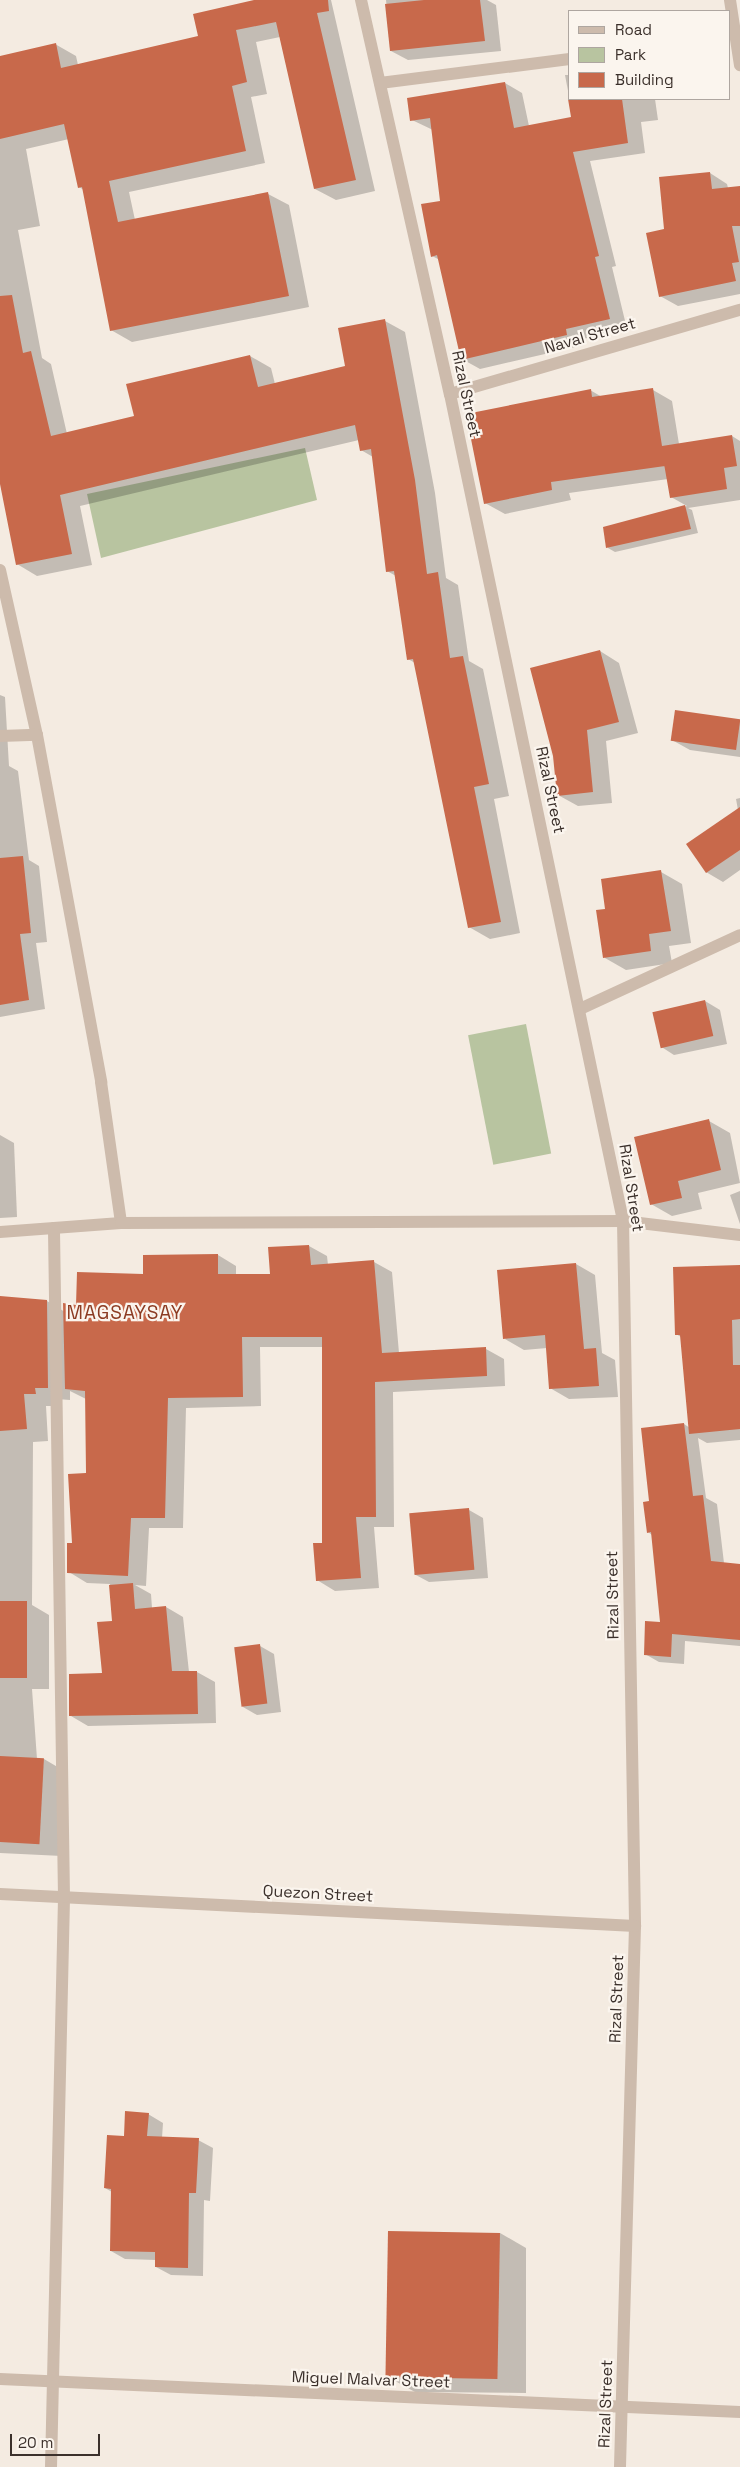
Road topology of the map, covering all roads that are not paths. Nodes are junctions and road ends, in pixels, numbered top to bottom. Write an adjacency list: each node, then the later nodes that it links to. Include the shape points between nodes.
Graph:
1 (360, 0): 6 (street, Rizal Street)
2 (730, 0): 3 (street)
3 (734, 38): 5 (street)
4 (568, 59): 6 (street)
5 (740, 65)
6 (380, 83): 8 (street, Rizal Street)
7 (740, 310): 8 (street, Naval Street)
8 (450, 394): 13 (street, Rizal Street)
9 (0, 570): 10 (street)
10 (37, 735): 11 (street); 15 (street, via 101,1082)
11 (0, 736)
12 (740, 935): 13 (street)
13 (580, 1009): 14 (street, Rizal Street)
14 (623, 1221): 15 (street); 18 (street); 21 (street, Rizal Street)
15 (121, 1224): 16 (street)
16 (54, 1228): 17 (street); 20 (street)
17 (0, 1232)
18 (740, 1235)
19 (0, 1894): 20 (street, Quezon Street)
20 (64, 1897): 21 (street, Quezon Street); 23 (street)
21 (635, 1926): 24 (street, Rizal Street)
22 (0, 2379): 23 (street, Miguel Malvar Street)
23 (52, 2382): 24 (street, Miguel Malvar Street); 26 (street)
24 (622, 2407): 25 (street, Miguel Malvar Street); 27 (street, Rizal Street)
25 (740, 2412)
26 (50, 2467)
27 (620, 2467)

